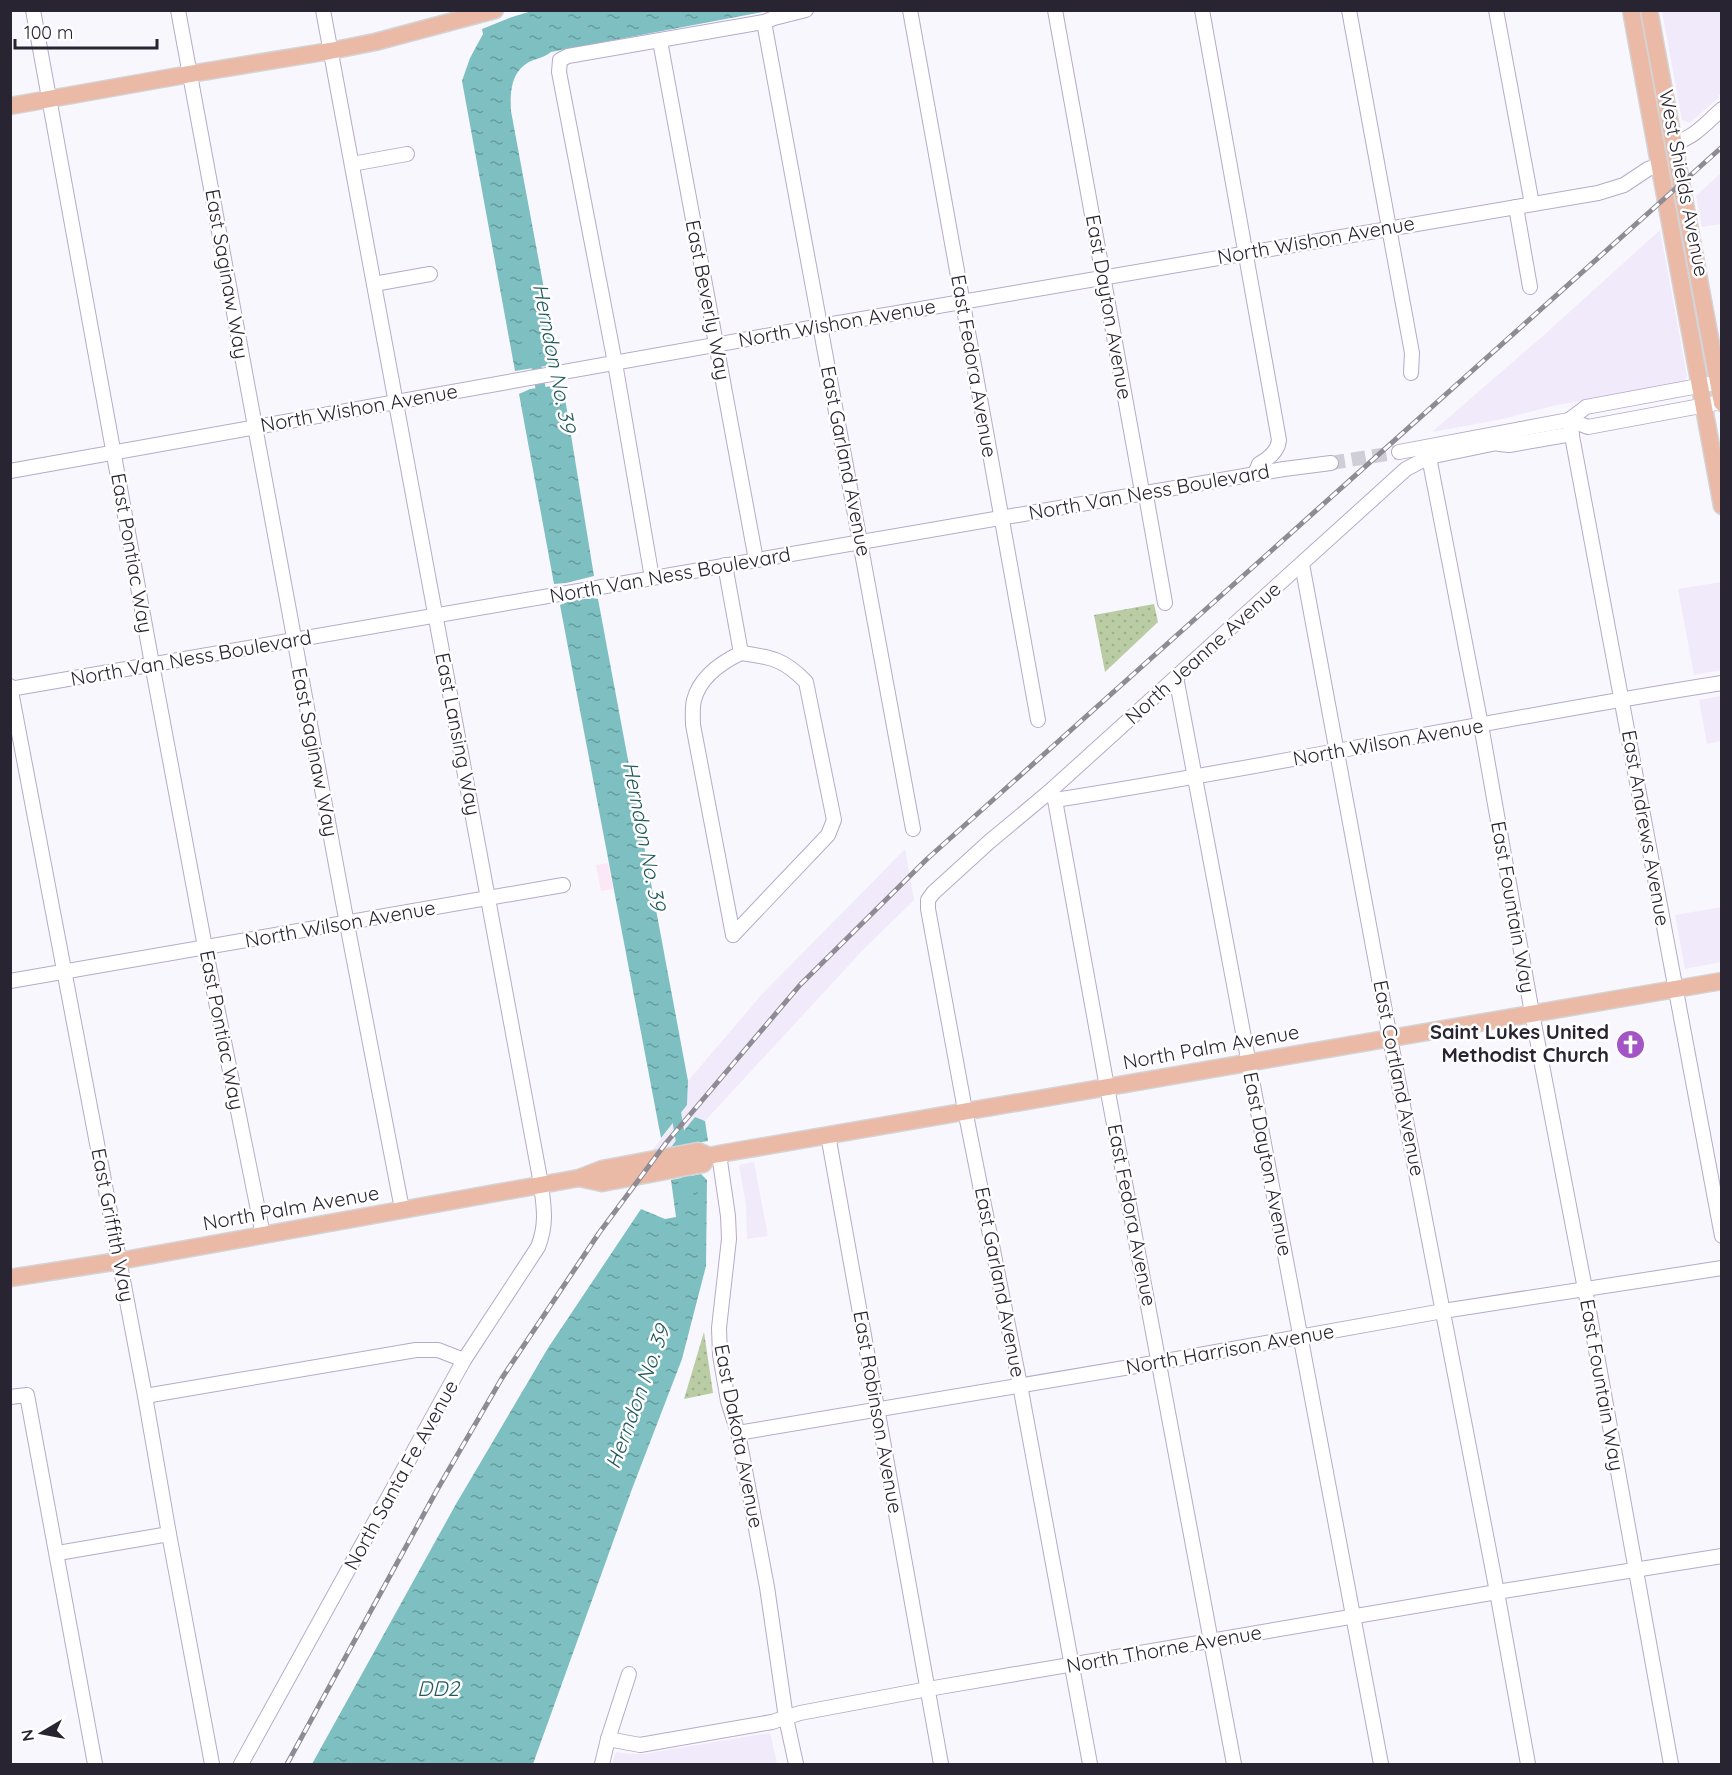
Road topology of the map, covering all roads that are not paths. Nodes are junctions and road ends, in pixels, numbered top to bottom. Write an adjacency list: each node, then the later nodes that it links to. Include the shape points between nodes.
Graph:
1 (33, 10): 18 (street, East Pontiac Way)
2 (178, 10): 17 (street, East Saginaw Way)
3 (323, 10): 16 (street, East Lansing Way)
4 (495, 10): 13 (main road)
5 (806, 10): 14 (street)
6 (910, 10): 33 (street, East Fedora Avenue)
7 (1055, 10): 30 (street, East Dayton Avenue)
8 (1202, 10): 28 (street)
9 (1349, 10): 27 (street)
10 (1496, 10): 25 (street)
11 (1631, 10): 24 (main road, West Shields Avenue)
12 (1649, 10): 21 (main road, West Shields Avenue)
13 (470, 14): 16 (main road)
14 (764, 22): 15 (street); 34 (street, East Garland Avenue)
15 (660, 41): 35 (street, East Beverly Way); 36 (street, via 560,60 559,72)
16 (330, 51): 17 (main road); 23 (street, East Lansing Way)
17 (190, 74): 18 (main road); 43 (street, East Saginaw Way)
18 (48, 99): 19 (main road); 48 (street, East Pontiac Way)
19 (10, 106)
20 (1722, 109): 21 (street, via 1695,134)
21 (1674, 143): 38 (main road, West Shields Avenue)
22 (407, 154): 23 (street)
23 (352, 164): 31 (street, East Lansing Way)
24 (1659, 165): 25 (street, North Wishon Avenue, via 1624,185 1598,193); 39 (main road, West Shields Avenue)
25 (1532, 204): 26 (street, North Wishon Avenue)
26 (1516, 207): 27 (street, North Wishon Avenue); 32 (street)
27 (1389, 228): 28 (street, North Wishon Avenue); 37 (street, via 1412,353)
28 (1246, 252): 30 (street, North Wishon Avenue); 52 (street, via 1279,440 1278,448 1259,464)
29 (430, 274): 31 (street)
30 (1104, 278): 33 (street, North Wishon Avenue); 53 (street, East Dayton Avenue)
31 (374, 285): 40 (street, East Lansing Way)
32 (1530, 287)
33 (962, 302): 34 (street, North Wishon Avenue); 55 (street, East Fedora Avenue)
34 (821, 326): 35 (street, North Wishon Avenue); 56 (street, East Garland Avenue)
35 (717, 345): 36 (street, North Wishon Avenue); 57 (street, East Beverly Way)
36 (615, 363): 40 (street, North Wishon Avenue); 60 (street)
37 (1412, 373)
38 (1720, 382): 39 (street); 41 (main road, West Shields Avenue)
39 (1700, 385): 42 (main road, West Shields Avenue); 44 (street, via 1586,407)
40 (396, 402): 43 (street, North Wishon Avenue); 62 (street, East Lansing Way)
41 (1722, 403): 42 (street)
42 (1703, 405): 44 (street); 54 (main road, West Shields Avenue)
43 (255, 426): 48 (street, North Wishon Avenue); 63 (street, East Saginaw Way)
44 (1571, 427): 45 (street); 46 (street, North Jeanne Avenue, via 1509,445); 69 (street, East Andrews Avenue)
45 (1521, 429): 46 (street, North Jeanne Avenue); 47 (street)
46 (1497, 443): 49 (street, North Jeanne Avenue)
47 (1399, 452)
48 (113, 453): 51 (street, North Wishon Avenue); 65 (street, East Pontiac Way)
49 (1430, 457): 58 (street, North Jeanne Avenue, via 1406,469); 71 (street, East Fountain Way)
50 (1331, 463): 52 (street, North Van Ness Boulevard)
51 (10, 471)
52 (1255, 474): 53 (street, North Van Ness Boulevard)
53 (1144, 493): 55 (street, North Van Ness Boulevard); 61 (street, East Dayton Avenue)
54 (1722, 506)
55 (1001, 518): 56 (street, North Van Ness Boulevard); 70 (street, East Fedora Avenue)
56 (861, 542): 57 (street, North Van Ness Boulevard); 75 (street, East Garland Avenue)
57 (756, 560): 59 (street, North Van Ness Boulevard)
58 (1302, 564): 66 (street, North Jeanne Avenue); 72 (street, East Cortland Avenue)
59 (724, 565): 60 (street, North Van Ness Boulevard); 64 (street)
60 (652, 578): 62 (street, North Van Ness Boulevard)
61 (1165, 603)
62 (435, 616): 63 (street, North Van Ness Boulevard); 77 (street, East Lansing Way)
63 (295, 640): 65 (street, North Van Ness Boulevard); 79 (street, East Saginaw Way)
64 (741, 653): 64 (street, via 705,678 693,701 693,725 733,935 828,835 834,820 806,682 778,660)
65 (152, 664): 68 (street, North Van Ness Boulevard); 80 (street, East Pontiac Way)
66 (1176, 677): 73 (street, East Dayton Avenue); 74 (street, North Jeanne Avenue)
67 (1722, 683): 69 (street, North Wilson Avenue)
68 (11, 688): 81 (street, East Griffith Way)
69 (1622, 700): 71 (street, North Wilson Avenue); 84 (street, East Andrews Avenue)
70 (1038, 720)
71 (1481, 725): 72 (street, North Wilson Avenue); 85 (street, East Fountain Way)
72 (1338, 751): 73 (street, North Wilson Avenue); 86 (street, East Cortland Avenue)
73 (1196, 776): 74 (street, North Wilson Avenue); 87 (street, East Dayton Avenue)
74 (1052, 796): 78 (street, North Jeanne Avenue, via 989,842); 88 (street, East Fedora Avenue)
75 (913, 829)
76 (563, 885): 77 (street, North Wilson Avenue)
77 (489, 899): 79 (street, North Wilson Avenue); 92 (street, East Lansing Way)
78 (928, 900): 89 (street, East Garland Avenue)
79 (347, 924): 80 (street, North Wilson Avenue); 93 (street, East Saginaw Way)
80 (205, 947): 81 (street, North Wilson Avenue); 94 (street, East Pontiac Way)
81 (65, 972): 82 (street, North Wilson Avenue); 96 (street, East Griffith Way)
82 (10, 981)
83 (1722, 981): 84 (main road, North Palm Avenue)
84 (1675, 989): 85 (main road, North Palm Avenue); 95 (street, East Andrews Avenue)
85 (1532, 1013): 86 (main road, North Palm Avenue); 99 (street, East Fountain Way)
86 (1390, 1038): 87 (main road, North Palm Avenue); 100 (street, East Cortland Avenue)
87 (1248, 1062): 88 (main road, North Palm Avenue); 101 (street, East Dayton Avenue)
88 (1107, 1087): 89 (main road, North Palm Avenue); 103 (street, East Fedora Avenue)
89 (965, 1110): 90 (main road, North Palm Avenue); 104 (street, East Garland Avenue)
90 (828, 1135): 91 (main road, North Palm Avenue); 107 (street, East Robinson Avenue)
91 (706, 1156): 92 (main road, North Palm Avenue, via 602,1183 579,1178); 108 (street, East Dakota Avenue, via 728,1216 720,1355)
92 (541, 1184): 93 (main road, North Palm Avenue); 102 (street, North Santa Fe Avenue, via 544,1232 538,1247)
93 (402, 1209): 94 (main road, North Palm Avenue)
94 (263, 1235): 96 (main road, North Palm Avenue)
95 (1722, 1236)
96 (119, 1261): 98 (main road, North Palm Avenue); 105 (street, East Griffith Way)
97 (1722, 1268): 99 (street, North Harrison Avenue)
98 (10, 1278)
99 (1585, 1289): 100 (street, North Harrison Avenue); 112 (street, East Fountain Way)
100 (1443, 1311): 101 (street, North Harrison Avenue); 113 (street, East Cortland Avenue)
101 (1300, 1337): 103 (street, North Harrison Avenue); 114 (street, East Dayton Avenue)
102 (464, 1360): 105 (street, via 438,1350 416,1350); 123 (street, North Santa Fe Avenue)
103 (1160, 1362): 104 (street, North Harrison Avenue); 115 (street, East Fedora Avenue)
104 (1020, 1385): 107 (street, North Harrison Avenue); 116 (street, East Garland Avenue)
105 (145, 1396): 109 (street, East Griffith Way)
106 (10, 1397): 110 (street, via 27,1395)
107 (877, 1410): 108 (street, North Harrison Avenue); 118 (street, East Robinson Avenue)
108 (738, 1433): 119 (street, East Dakota Avenue, via 767,1587)
109 (169, 1534): 110 (street); 122 (street, East Griffith Way)
110 (58, 1553): 121 (street)
111 (1722, 1556): 112 (street, North Thorne Avenue)
112 (1635, 1571): 113 (street, North Thorne Avenue); 131 (street, East Fountain Way)
113 (1497, 1592): 114 (street, North Thorne Avenue); 130 (street, East Cortland Avenue)
114 (1352, 1616): 115 (street, North Thorne Avenue); 129 (street, East Dayton Avenue)
115 (1211, 1641): 116 (street, North Thorne Avenue); 128 (street, East Fedora Avenue)
116 (1072, 1665): 118 (street, North Thorne Avenue); 127 (street, East Garland Avenue)
117 (629, 1674): 120 (street)
118 (928, 1689): 119 (street, North Thorne Avenue); 126 (street, East Robinson Avenue)
119 (786, 1718): 120 (street, North Thorne Avenue, via 640,1745); 125 (street, East Dakota Avenue)
120 (608, 1739): 124 (street)
121 (95, 1764)
122 (212, 1764)
123 (241, 1764)
124 (602, 1764)
125 (796, 1764)
126 (941, 1764)
127 (1090, 1764)
128 (1234, 1764)
129 (1381, 1764)
130 (1528, 1764)
131 (1671, 1764)

